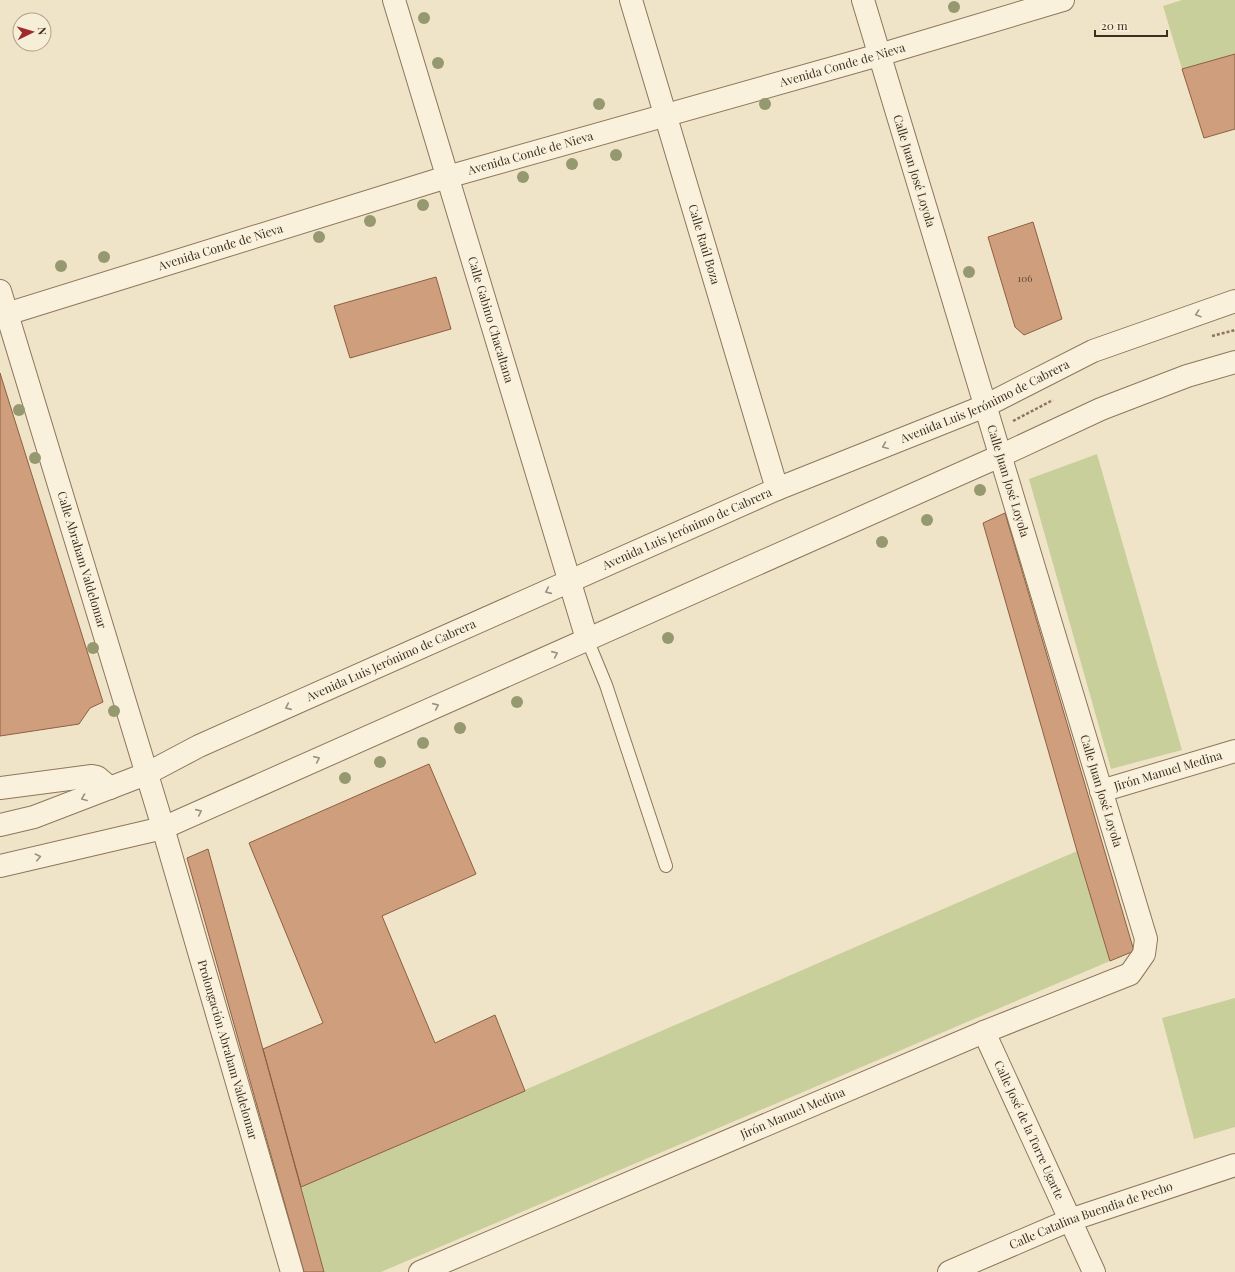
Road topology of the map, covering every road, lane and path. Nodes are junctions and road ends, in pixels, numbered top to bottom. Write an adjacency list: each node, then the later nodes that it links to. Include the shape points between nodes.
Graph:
1 (394, 0): 7 (street, Calle Gabino Chacaltana)
2 (631, 0): 6 (street, Calle Raúl Boza)
3 (863, 0): 5 (street, Calle Juan José Loyola)
4 (1063, 0): 5 (street, Avenida Conde de Nieva)
5 (879, 55): 6 (street, Avenida Conde de Nieva); 12 (street, Calle Juan José Loyola)
6 (665, 115): 7 (street, Avenida Conde de Nieva); 14 (street, Calle Raúl Boza)
7 (447, 177): 10 (street, Avenida Conde de Nieva); 15 (street, Calle Gabino Chacaltana)
8 (0, 291): 10 (street, Calle Abraham Valdelomar)
9 (1235, 301): 12 (street, Avenida Luis Jerónimo de Cabrera, one-way to 12, via 1093,351)
10 (3, 315): 18 (street, Calle Abraham Valdelomar)
11 (1235, 362): 13 (street, via 1187,376 1102,409)
12 (985, 406): 13 (street, Calle Juan José Loyola); 14 (street, Avenida Luis Jerónimo de Cabrera, one-way to 14)
13 (1000, 456): 16 (street); 21 (street, Calle Juan José Loyola)
14 (777, 489): 15 (street, Avenida Luis Jerónimo de Cabrera)
15 (570, 582): 16 (street, Calle Gabino Chacaltana); 18 (street, Avenida Luis Jerónimo de Cabrera, one-way to 18, via 199,746)
16 (587, 639): 23 (street, one-way to 16); 25 (lane, via 606,685)
17 (1235, 751): 21 (street, Jirón Manuel Medina)
18 (146, 774): 20 (street, Avenida Luis Jerónimo de Cabrera); 23 (street, Calle Abraham Valdelomar)
19 (0, 788): 20 (street, via 92,776)
20 (110, 788): 22 (street, Avenida Luis Jerónimo de Cabrera, one-way to 22, via 34,817)
21 (1101, 791): 26 (street, Calle Juan José Loyola)
22 (0, 825)
23 (163, 828): 24 (street, one-way to 23); 30 (street, Prolongación Abraham Valdelomar)
24 (0, 866)
25 (666, 866)
26 (1146, 939): 27 (street, Jirón Manuel Medina, via 1144,954 1130,974)
27 (984, 1032): 29 (street, Calle José de la Torre Ugarte); 31 (street, Jirón Manuel Medina)
28 (1235, 1165): 29 (street, Calle Catalina Buendia de Pecho)
29 (1070, 1220): 32 (street, Calle Catalina Buendia de Pecho); 33 (street, Calle José de la Torre Ugarte)
30 (292, 1272)
31 (420, 1272)
32 (949, 1272)
33 (1094, 1272)

